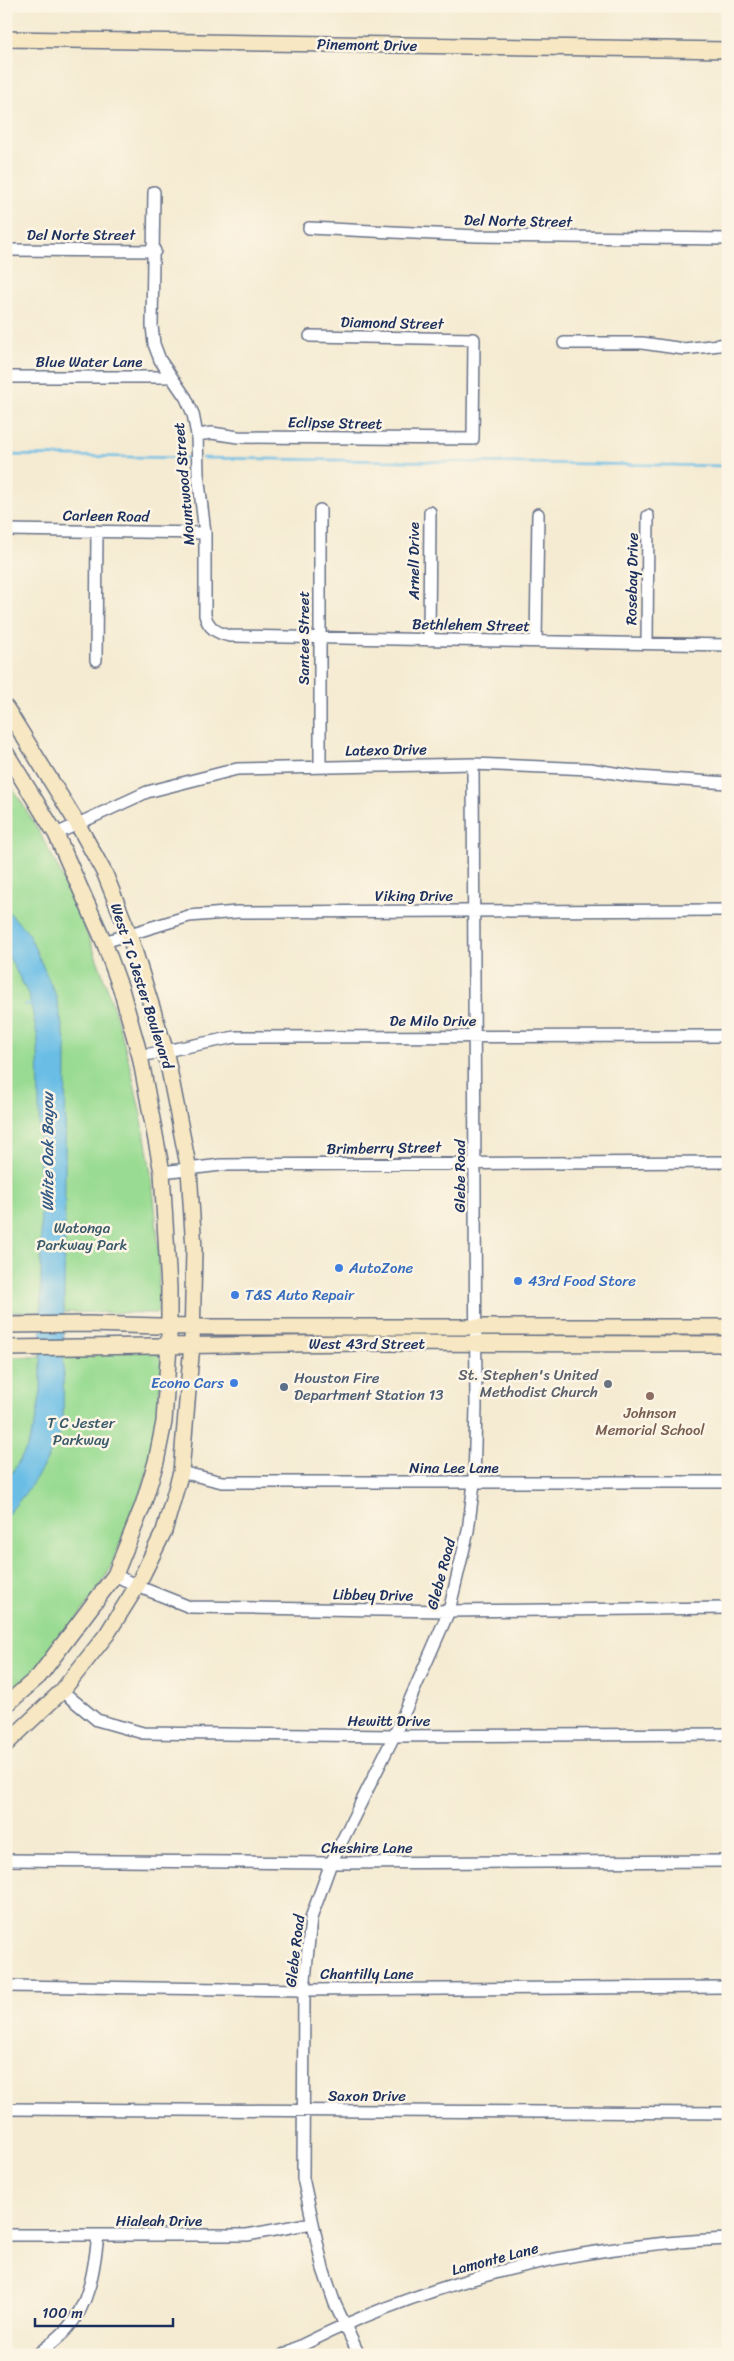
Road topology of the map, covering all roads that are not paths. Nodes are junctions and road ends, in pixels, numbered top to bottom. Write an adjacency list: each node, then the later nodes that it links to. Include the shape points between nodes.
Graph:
1 (6, 39): 2 (main road, Pinemont Drive)
2 (728, 50)
3 (154, 192): 7 (street, Mountwood Street)
4 (309, 228): 5 (street, Del Norte Street, via 477,236)
5 (728, 239)
6 (6, 250): 7 (street, Del Norte Street)
7 (155, 251): 12 (street, Mountwood Street, via 154,344)
8 (310, 336): 13 (street, Diamond Street, via 474,339)
9 (564, 343): 10 (street, via 642,343 684,349)
10 (728, 344)
11 (6, 377): 12 (street, Blue Water Lane)
12 (171, 377): 14 (street, Mountwood Street, via 193,414)
13 (473, 439): 14 (street, Eclipse Street, via 238,437 212,432)
14 (198, 440): 21 (street, Mountwood Street, via 198,474)
15 (320, 510): 23 (street, Santee Street)
16 (430, 512): 24 (street, Arnell Drive)
17 (538, 514): 25 (street)
18 (648, 516): 26 (street, Rosebay Drive)
19 (6, 530): 20 (street, Carleen Road)
20 (97, 531): 21 (street, Carleen Road); 28 (street)
21 (205, 533): 22 (street, Mountwood Street, via 205,615)
22 (214, 630): 23 (street, Bethlehem Street, via 231,636)
23 (319, 637): 24 (street, Bethlehem Street); 32 (street, Santee Street)
24 (429, 640): 25 (street, Bethlehem Street)
25 (536, 641): 26 (street, Bethlehem Street)
26 (647, 643): 27 (street, Bethlehem Street)
27 (728, 645)
28 (96, 660)
29 (6, 708): 34 (main road, West T C Jester Boulevard)
30 (6, 753): 35 (main road, West T C Jester Boulevard)
31 (473, 764): 32 (street, Latexo Drive); 33 (street, Latexo Drive, via 590,769 638,777); 37 (street, Glebe Road)
32 (320, 766): 34 (street, Latexo Drive, via 237,769 147,792)
33 (728, 783)
34 (77, 823): 35 (street, Latexo Drive); 38 (main road, West T C Jester Boulevard, via 104,874)
35 (56, 834): 39 (main road, West T C Jester Boulevard)
36 (728, 910): 37 (street, Viking Drive)
37 (474, 911): 38 (street, Viking Drive, via 237,912 189,916); 40 (street, Glebe Road)
38 (129, 934): 39 (street, Viking Drive); 42 (main road, West T C Jester Boulevard)
39 (104, 942): 43 (main road, West T C Jester Boulevard)
40 (476, 1036): 41 (street, De Milo Drive); 42 (street, De Milo Drive, via 235,1037); 44 (street, Glebe Road)
41 (728, 1036)
42 (165, 1049): 43 (street, De Milo Drive); 46 (main road, West T C Jester Boulevard)
43 (140, 1056): 47 (main road, West T C Jester Boulevard)
44 (474, 1162): 45 (street, Brimberry Street); 46 (street, Brimberry Street, via 221,1165); 54 (street, Glebe Road)
45 (728, 1162)
46 (189, 1170): 47 (street, Brimberry Street); 50 (main road, West T C Jester Boulevard, via 194,1249)
47 (162, 1172): 49 (main road, West T C Jester Boulevard)
48 (6, 1325): 49 (main road, West 43rd Street)
49 (169, 1326): 50 (main road, West 43rd Street); 61 (main road, West T C Jester Boulevard)
50 (193, 1327): 51 (main road, West 43rd Street); 57 (main road, West T C Jester Boulevard)
51 (290, 1327): 52 (main road, West 43rd Street); 62 (main road)
52 (362, 1327): 54 (main road, West 43rd Street); 56 (main road)
53 (728, 1327): 55 (main road, West 43rd Street)
54 (474, 1328): 55 (main road, West 43rd Street); 58 (street, Glebe Road)
55 (616, 1328): 59 (main road)
56 (362, 1343): 58 (main road, West 43rd Street); 62 (main road, West 43rd Street)
57 (192, 1344): 61 (main road, West 43rd Street); 62 (main road, West 43rd Street); 64 (main road, West T C Jester Boulevard)
58 (475, 1344): 59 (main road, West 43rd Street); 66 (street, Glebe Road)
59 (615, 1344): 60 (main road, West 43rd Street)
60 (728, 1344)
61 (169, 1345): 63 (main road, West 43rd Street); 67 (main road, West T C Jester Boulevard, via 164,1422 156,1462)
62 (293, 1345)
63 (6, 1348)
64 (181, 1472): 66 (street, Nina Lee Lane, via 222,1482); 68 (main road, West T C Jester Boulevard, via 164,1531)
65 (728, 1482): 66 (street, Nina Lee Lane)
66 (474, 1483): 70 (street, Glebe Road, via 468,1531)
67 (115, 1575): 68 (street, Libbey Drive); 72 (main road, West T C Jester Boulevard, via 39,1676)
68 (136, 1586): 70 (street, Libbey Drive, via 190,1607); 71 (main road, West T C Jester Boulevard, via 107,1634)
69 (728, 1608): 70 (street, Libbey Drive)
70 (449, 1611): 74 (street, Glebe Road)
71 (62, 1691): 74 (street, Hewitt Drive, via 97,1720 143,1733); 75 (main road, West T C Jester Boulevard)
72 (6, 1705)
73 (728, 1734): 74 (street, Hewitt Drive)
74 (394, 1736): 78 (street, Glebe Road)
75 (6, 1744)
76 (6, 1860): 78 (street, Cheshire Lane)
77 (728, 1861): 78 (street, Cheshire Lane)
78 (331, 1863): 81 (street, Glebe Road, via 311,1918)
79 (6, 1986): 81 (street, Chantilly Lane)
80 (728, 1987): 81 (street, Chantilly Lane)
81 (304, 1990): 83 (street, Glebe Road)
82 (6, 2109): 83 (street, Saxon Drive)
83 (302, 2110): 84 (street, Saxon Drive); 85 (street, Glebe Road, via 303,2178)
84 (728, 2113)
85 (312, 2223): 87 (street, Hialeah Drive, via 247,2235); 89 (street, Glebe Road, via 323,2269)
86 (6, 2235): 87 (street, Hialeah Drive)
87 (98, 2236): 90 (street, via 94,2273 83,2303 67,2329)
88 (728, 2240): 89 (street, Lamonte Lane, via 648,2244 568,2256 471,2279)
89 (345, 2324): 91 (street, Lamonte Lane); 92 (street, Glebe Road)
90 (37, 2355)
91 (283, 2355)
92 (359, 2355)

